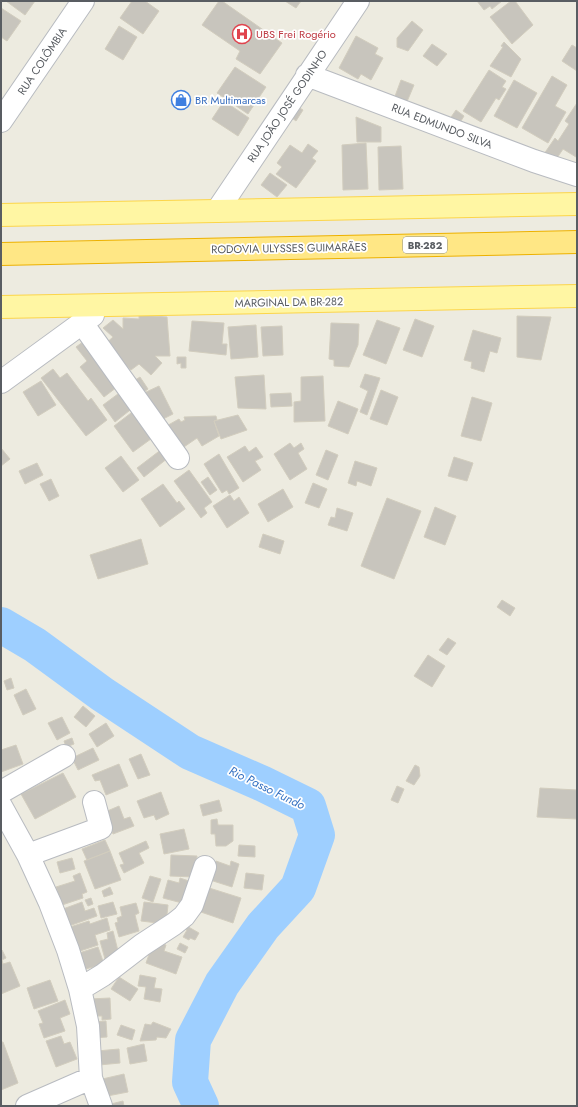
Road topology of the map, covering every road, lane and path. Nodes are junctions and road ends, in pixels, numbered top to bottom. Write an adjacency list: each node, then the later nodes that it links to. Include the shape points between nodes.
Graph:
1 (84, 1): 4 (street, RUA COLÔMBIA)
2 (358, 1): 3 (street, RUA JOÃO JOSÉ GODINHO)
3 (307, 75): 5 (street, RUA EDMUNDO SILVA, via 534,161); 7 (street, RUA JOÃO JOSÉ GODINHO)
4 (1, 121)
5 (577, 174)
6 (577, 204): 7 (main road)
7 (217, 211): 8 (main road)
8 (1, 215)
9 (577, 242): 11 (highway, RODOVIA ULYSSES GUIMARÃES / BR-282)
10 (1, 248): 11 (highway)
11 (48, 253): 12 (highway, RODOVIA ULYSSES GUIMARÃES / BR-282)
12 (1, 254)
13 (577, 296): 14 (main road, MARGINAL DA BR-282)
14 (108, 305): 15 (main road, MARGINAL DA BR-282); 16 (street)
15 (1, 307)
16 (82, 323): 17 (street); 18 (street)
17 (1, 382)
18 (178, 458)
19 (64, 756): 20 (street)
20 (1, 792)
21 (94, 802): 23 (street, via 101,828)
22 (1, 806): 23 (street)
23 (28, 855): 25 (street, via 50,903)
24 (205, 867): 25 (street, via 192,905 184,916)
25 (80, 989): 26 (street, via 88,1026)
26 (91, 1078): 27 (street); 28 (street)
27 (27, 1106)
28 (101, 1106)

